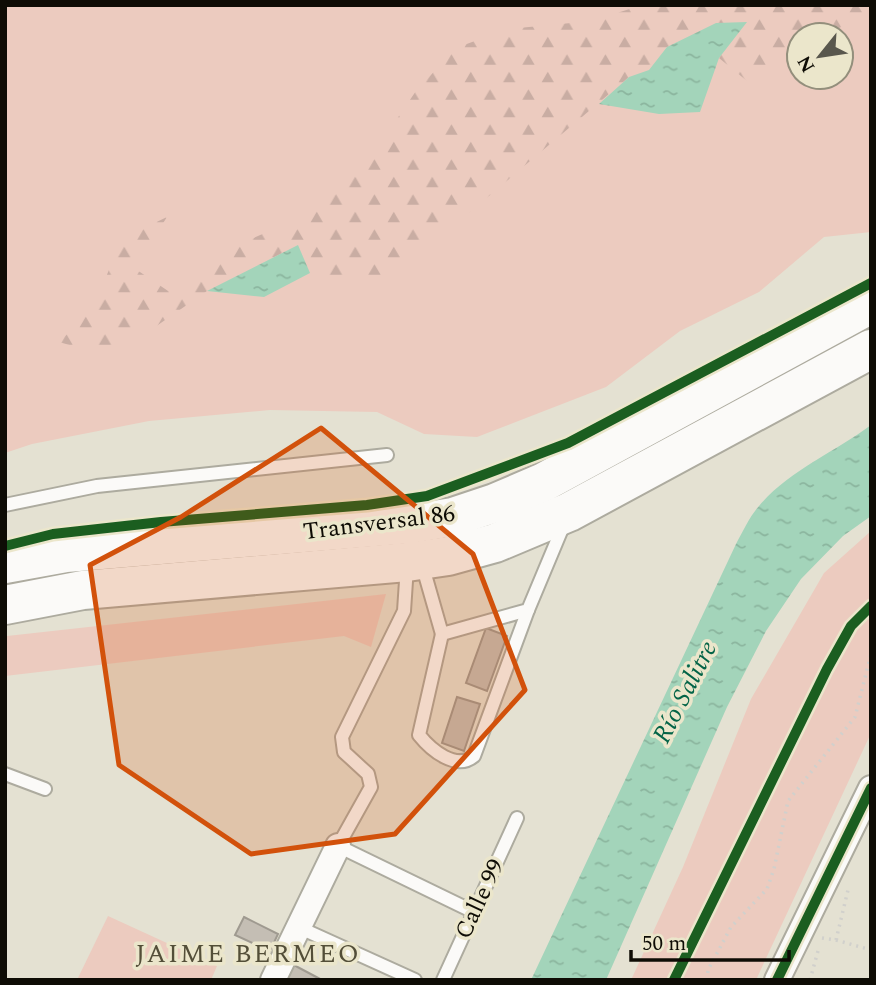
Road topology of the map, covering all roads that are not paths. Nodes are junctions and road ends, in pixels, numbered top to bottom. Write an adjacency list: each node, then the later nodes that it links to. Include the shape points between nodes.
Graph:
1 (871, 304): 7 (main road, Transversal 86, via 544,482 453,517 66,553)
2 (871, 349): 5 (main road, Transversal 86)
3 (387, 455): 4 (lane, via 97,486)
4 (5, 505)
5 (569, 512): 6 (main road, Transversal 86, via 495,543); 9 (lane)
6 (414, 561): 8 (main road, Transversal 86, via 83,590); 10 (lane); 15 (lane, via 404,611 342,737 344,752 368,774 371,787)
7 (5, 564)
8 (5, 604)
9 (528, 610): 10 (lane); 10 (lane, via 474,756 468,761 439,755 419,735)
10 (442, 634)
11 (5, 774): 13 (lane)
12 (871, 788): 21 (street)
13 (46, 789)
14 (517, 818): 16 (lane, Calle 99)
15 (338, 846): 16 (lane); 17 (street)
16 (474, 912): 20 (lane, Calle 99)
17 (298, 927): 18 (street); 19 (lane)
18 (273, 980)
19 (415, 980)
20 (443, 980)
21 (777, 980)

